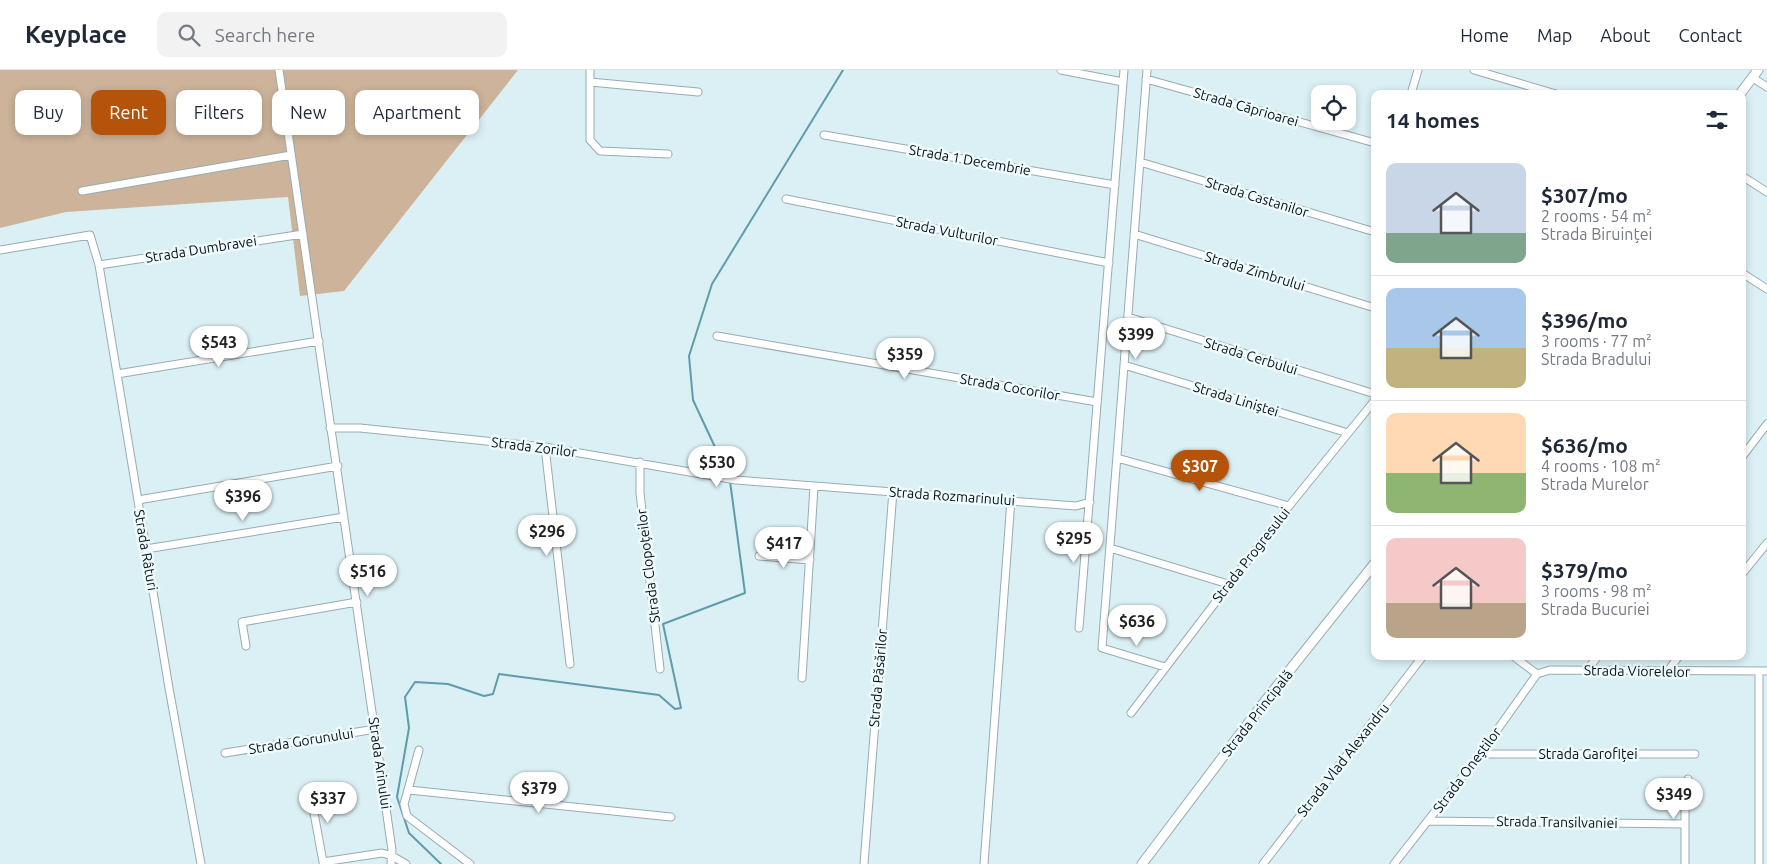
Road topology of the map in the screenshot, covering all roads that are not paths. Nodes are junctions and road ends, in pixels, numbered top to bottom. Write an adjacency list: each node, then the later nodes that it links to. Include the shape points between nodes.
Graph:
1 (279, 70): 20 (street, Strada Arinului)
2 (590, 70): 10 (street)
3 (1061, 70): 11 (street)
4 (1124, 70): 11 (street)
5 (1147, 70): 9 (street)
6 (1418, 70): 13 (street)
7 (1474, 70): 14 (street)
8 (1756, 74): 12 (street); 15 (main road)
9 (1146, 79): 18 (street, Strada Căprioarei); 21 (street)
10 (590, 82): 16 (street); 19 (street, via 590,140 597,149)
11 (1123, 82): 23 (street)
12 (1767, 87)
13 (1412, 90)
14 (1542, 90)
15 (1743, 90)
16 (698, 92)
17 (824, 135): 23 (street, Strada 1 Decembrie)
18 (1371, 142)
19 (668, 154)
20 (291, 156): 24 (street); 28 (street, Strada Arinului)
21 (1140, 162): 27 (street, Strada Castanilor); 29 (street)
22 (1746, 179): 25 (street)
23 (1115, 186): 31 (street)
24 (82, 191)
25 (1767, 192)
26 (786, 199): 31 (street, Strada Vulturilor)
27 (1371, 231)
28 (303, 234): 32 (street, Strada Dumbravei); 38 (street, Strada Arinului)
29 (1134, 234): 35 (street, Strada Zimbrului); 36 (street)
30 (0, 250): 32 (street, Strada Râturi, via 90,235)
31 (1109, 263): 42 (street)
32 (99, 265): 40 (street, Strada Râturi)
33 (1746, 276): 34 (street)
34 (1767, 289)
35 (1371, 307)
36 (1128, 317): 39 (street); 41 (street, Strada Cerbului)
37 (717, 336): 42 (street, Strada Cocorilor)
38 (319, 341): 40 (street); 45 (street, Strada Arinului)
39 (1124, 365): 46 (street, Strada Liniștei); 49 (street)
40 (117, 374): 55 (street, Strada Râturi)
41 (1371, 393)
42 (1097, 402): 57 (street)
43 (1371, 405): 46 (street, Strada Progresului)
44 (1767, 424): 48 (street)
45 (330, 428): 47 (street, Strada Zorilor, via 360,428); 51 (street, Strada Arinului)
46 (1348, 433): 58 (street, Strada Progresului)
47 (545, 447): 50 (street, Strada Zorilor); 75 (street)
48 (1746, 452)
49 (1117, 458): 58 (street); 61 (street)
50 (640, 462): 52 (street, Strada Zorilor); 77 (street, Strada Clopoțeilor, via 640,502)
51 (338, 466): 55 (street); 59 (street, Strada Arinului)
52 (736, 480): 53 (street, Strada Rozmarinului)
53 (814, 487): 54 (street, Strada Rozmarinului); 64 (street)
54 (893, 491): 56 (street, Strada Rozmarinului); 101 (street, Strada Păsărilor)
55 (138, 500): 62 (street, Strada Râturi)
56 (1011, 500): 57 (street, Strada Rozmarinului, via 1076,506); 102 (street)
57 (1090, 502): 69 (street)
58 (1289, 506): 67 (street, Strada Progresului)
59 (344, 517): 62 (street); 68 (street, Strada Arinului)
60 (1767, 543): 66 (street)
61 (1110, 548): 67 (street); 76 (street, via 1102,648)
62 (146, 549): 97 (street, Strada Râturi)
63 (759, 556): 64 (street)
64 (810, 560): 82 (street)
65 (1371, 567): 103 (main road, Strada Principală)
66 (1746, 569)
67 (1228, 584): 76 (street, Strada Progresului)
68 (357, 602): 70 (street, via 242,622); 84 (street, Strada Arinului)
69 (1079, 628)
70 (246, 646)
71 (1420, 660): 104 (street, Strada Vlad Alexandru)
72 (1518, 660): 81 (street)
73 (1595, 660): 78 (street)
74 (1676, 660): 80 (street)
75 (570, 664)
76 (1166, 667): 83 (street, Strada Progresului)
77 (660, 669)
78 (1588, 670): 80 (street, Strada Viorelelor); 81 (street, Strada Viorelelor, via 1550,670)
79 (1763, 671): 80 (street, Strada Viorelelor); 107 (street)
80 (1667, 672)
81 (1537, 674): 87 (street, Strada Oneștilor)
82 (802, 678)
83 (1131, 713)
84 (376, 728): 86 (street, Strada Gorunului); 95 (street, Strada Arinului)
85 (420, 750): 90 (street)
86 (225, 754)
87 (1480, 754): 88 (street, Strada Garofiței); 93 (street, Strada Oneștilor)
88 (1696, 754)
89 (1688, 779): 94 (street)
90 (409, 790): 92 (street); 100 (street, via 404,804 406,816)
91 (310, 791): 96 (street)
92 (671, 817)
93 (1428, 821): 94 (street, Strada Transilvaniei); 105 (street, Strada Oneștilor)
94 (1685, 824): 106 (street)
95 (392, 856): 96 (street, via 382,853); 98 (street, Strada Arinului); 99 (street)
96 (324, 863)
97 (201, 864)
98 (391, 864)
99 (406, 864)
100 (470, 864)
101 (864, 864)
102 (984, 864)
103 (1142, 864)
104 (1263, 864)
105 (1394, 864)
106 (1685, 864)
107 (1759, 864)

